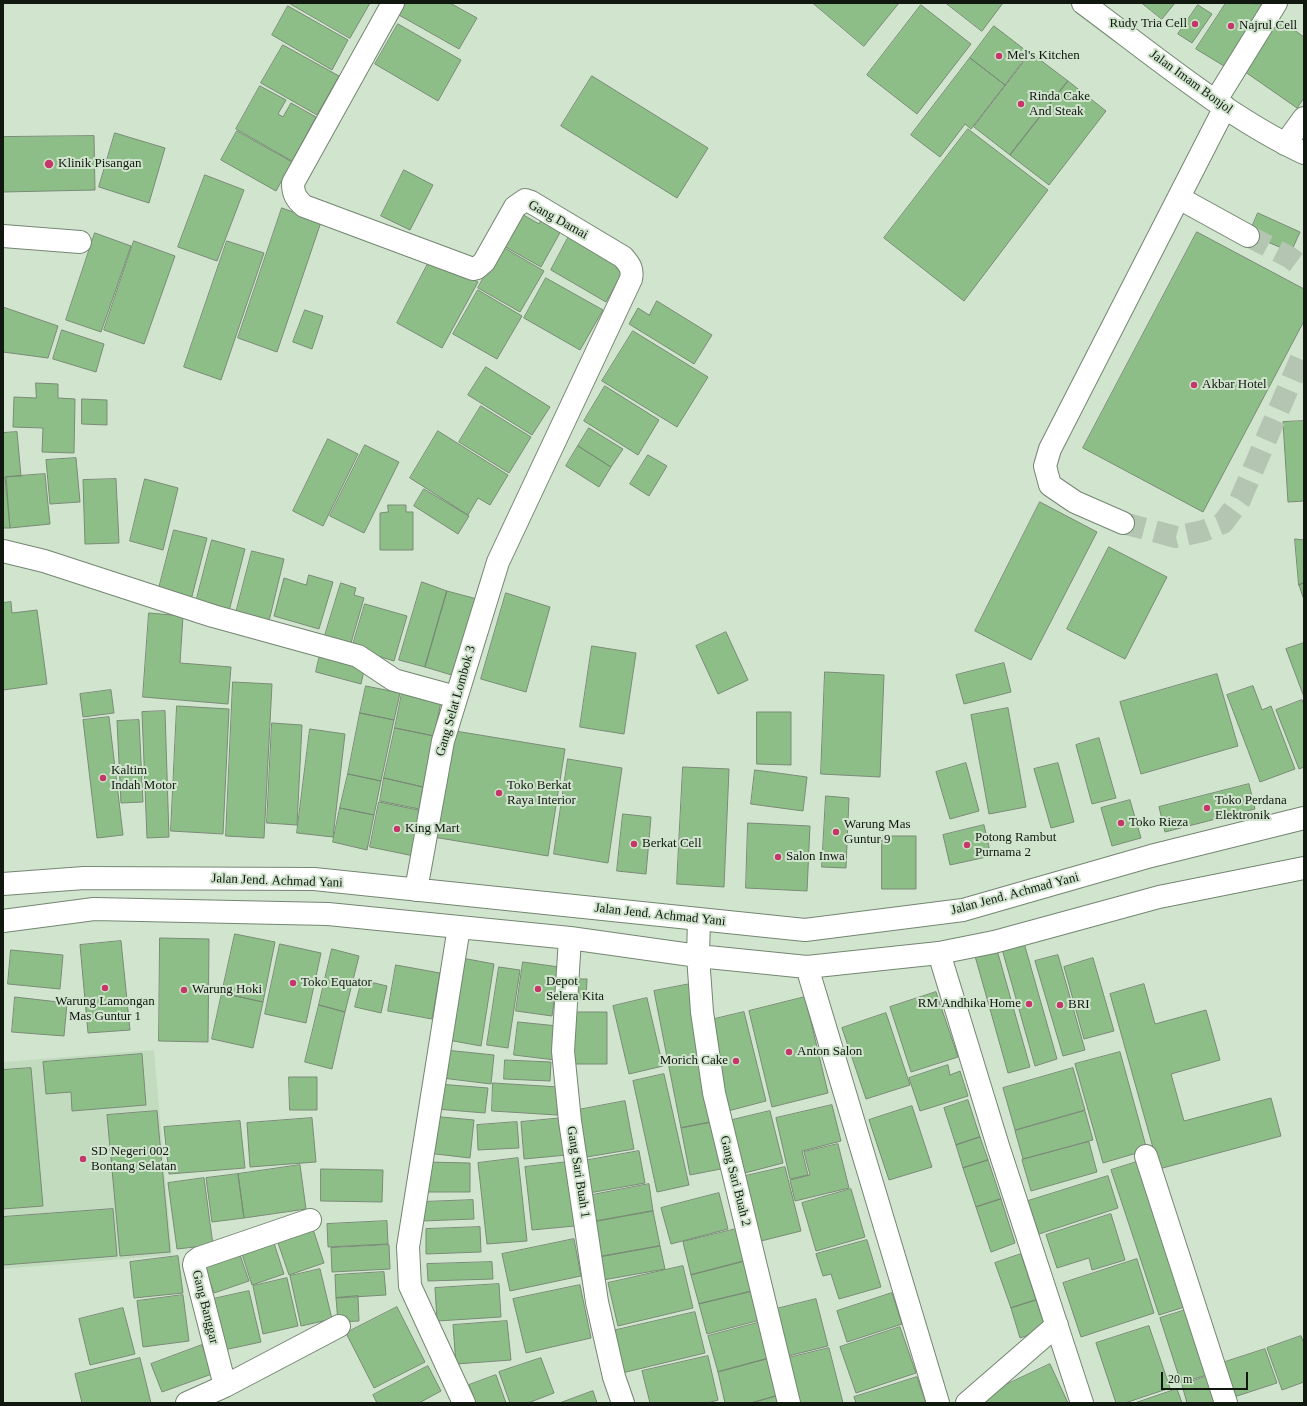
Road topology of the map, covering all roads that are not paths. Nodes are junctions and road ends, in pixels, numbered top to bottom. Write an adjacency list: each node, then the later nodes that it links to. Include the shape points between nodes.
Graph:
1 (393, 3): 14 (street, Gang Damai, via 293,183 293,192 298,200 304,206 473,269 484,262 515,207 524,200 532,202 623,257 632,272)
2 (1083, 3): 4 (street, Jalan Imam Bonjol)
3 (1276, 3): 4 (street)
4 (1220, 104): 6 (street, Jalan Imam Bonjol); 8 (street)
5 (1304, 118): 6 (street)
6 (1285, 144): 7 (street, Jalan Imam Bonjol)
7 (1304, 153)
8 (1179, 198): 10 (street); 12 (street, via 1050,449 1045,466 1050,485 1075,502)
9 (3, 236): 11 (street)
10 (1248, 236)
11 (80, 242)
12 (1123, 523)
13 (3, 551): 15 (street, via 44,561 213,616 358,656 394,680)
14 (502, 554): 15 (street, Gang Selat Lombok 3)
15 (456, 697): 19 (street, Gang Selat Lombok 3, via 443,741)
16 (1304, 818): 20 (street, Jalan Jend. Achmad Yani, via 1151,856 963,910 805,930)
17 (1304, 868): 24 (street, via 1159,898)
18 (3, 884): 19 (street, Jalan Jend. Achmad Yani, via 84,878 314,879)
19 (416, 890): 20 (street, Jalan Jend. Achmad Yani)
20 (699, 919): 25 (street, Gang Sari Buah 2)
21 (3, 921): 22 (street, via 94,909 328,914)
22 (459, 927): 23 (street); 33 (street, via 408,1247 410,1286)
23 (570, 938): 25 (street); 34 (street, Gang Sari Buah 1, via 563,1051 570,1121 597,1302 614,1378)
24 (939, 954): 26 (street); 30 (street)
25 (698, 956): 26 (street); 35 (street, Gang Sari Buah 2, via 702,1012 714,1092)
26 (807, 967): 36 (street)
27 (1146, 1156): 39 (street)
28 (310, 1220): 31 (street, Gang Banggar, via 195,1261)
29 (339, 1326): 31 (street)
30 (1056, 1326): 37 (street); 38 (street)
31 (225, 1386): 32 (street)
32 (187, 1403)
33 (464, 1403)
34 (623, 1403)
35 (789, 1403)
36 (938, 1403)
37 (967, 1403)
38 (1082, 1403)
39 (1226, 1403)

